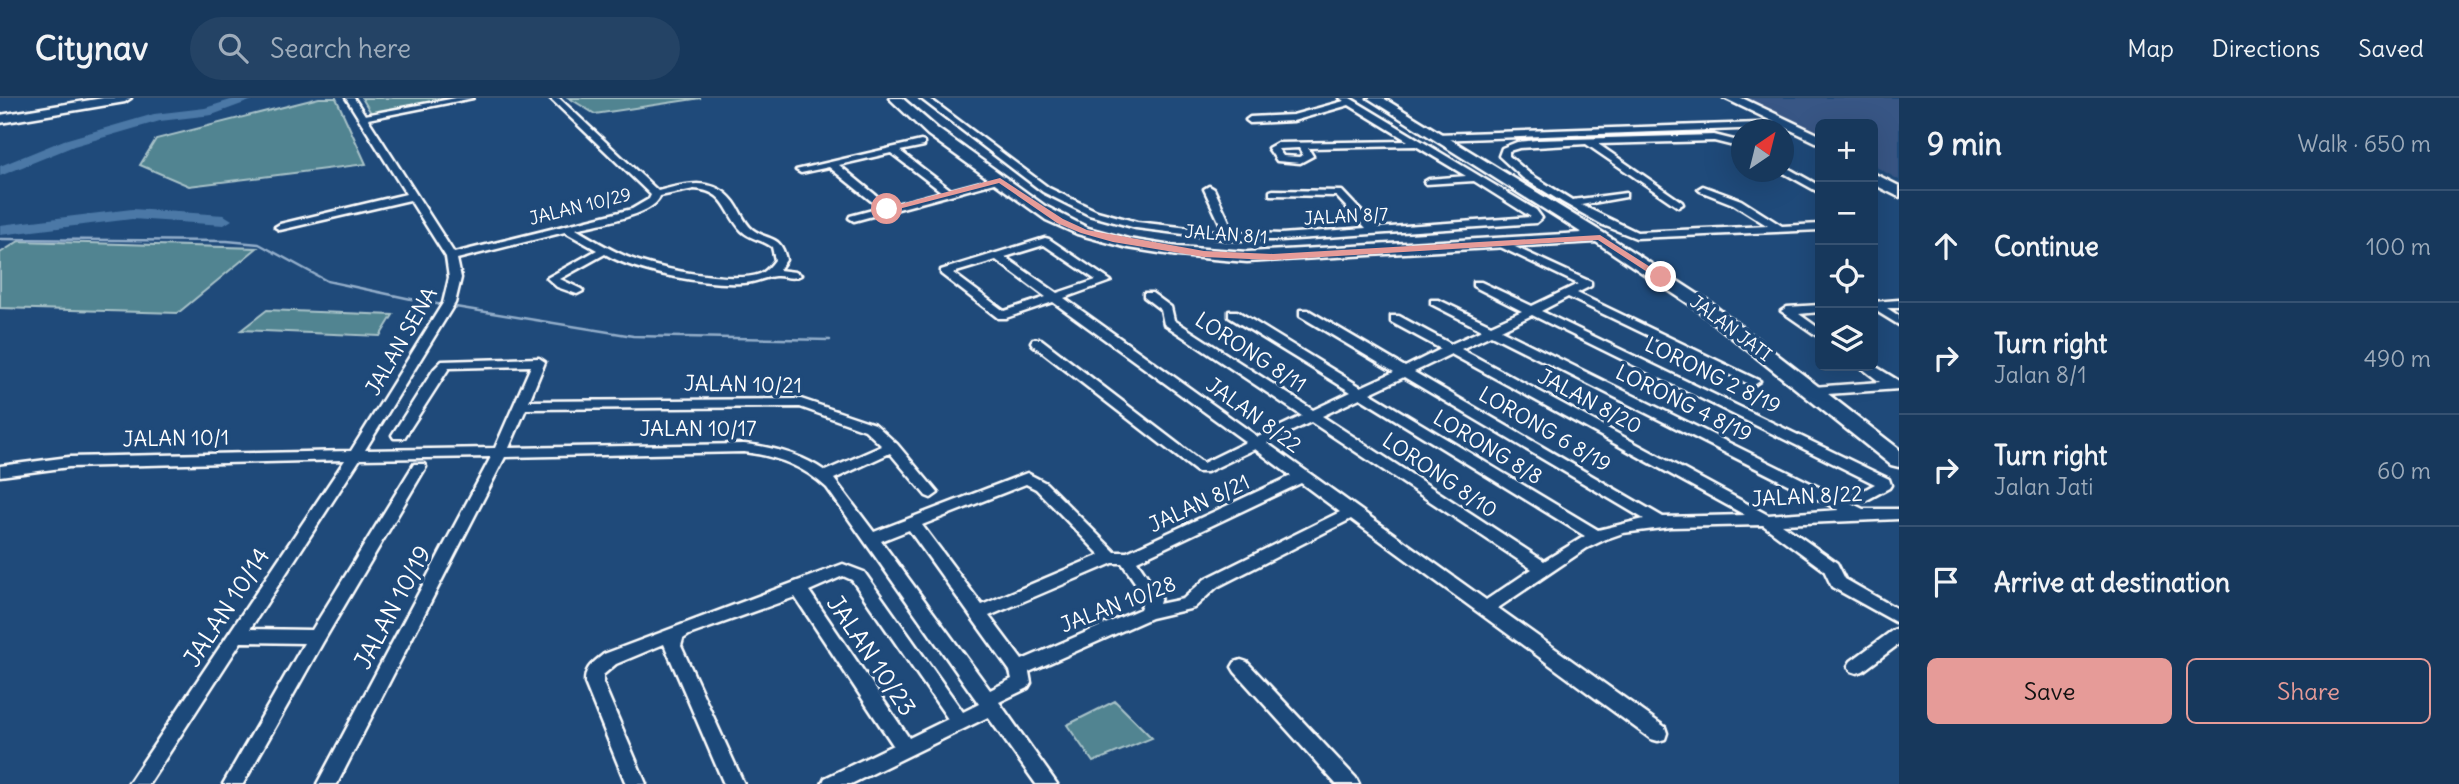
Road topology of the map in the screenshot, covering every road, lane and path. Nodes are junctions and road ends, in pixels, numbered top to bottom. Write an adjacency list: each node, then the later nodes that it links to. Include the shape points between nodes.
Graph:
1 (88, 98): 14 (street)
2 (125, 98): 16 (street)
3 (350, 98): 15 (street)
4 (470, 98): 15 (street)
5 (554, 98): 52 (street, JALAN 10/29)
6 (895, 98): 45 (street, JALAN 8/1, via 939,137)
7 (924, 98): 42 (street, JALAN 8/7)
8 (1059, 98): 9 (street)
9 (1065, 98)
10 (1374, 98): 20 (street, JALAN JATI)
11 (1715, 98): 17 (main road)
12 (1731, 98): 18 (main road)
13 (1347, 100): 19 (street, via 1293,118); 21 (street, JALAN 8/7)
14 (0, 112)
15 (362, 118): 54 (street)
16 (0, 119)
17 (1763, 119)
18 (1767, 119)
19 (1251, 120)
20 (1410, 120): 21 (street); 26 (street, JALAN JATI)
21 (1386, 124): 31 (street, JALAN 8/7)
22 (1731, 128): 23 (street)
23 (1590, 130): 26 (street); 28 (street)
24 (1794, 131): 27 (main road)
25 (1794, 135): 34 (main road)
26 (1436, 137): 66 (street, JALAN JATI)
27 (1815, 138)
28 (1607, 141): 29 (street); 30 (street, via 1714,138)
29 (1589, 142): 55 (street, via 1517,145 1504,153 1510,164); 56 (street)
30 (1731, 142)
31 (1417, 143): 33 (street); 40 (street, JALAN 8/7)
32 (922, 144): 35 (street)
33 (1303, 146)
34 (1815, 147)
35 (892, 150): 36 (street); 50 (street)
36 (832, 164): 37 (street); 57 (street)
37 (801, 170)
38 (1878, 170): 43 (main road)
39 (1794, 175): 46 (street)
40 (1474, 178): 44 (street); 63 (street, JALAN 8/7, via 1532,212 1536,220)
41 (1878, 180): 49 (main road)
42 (1033, 181): 45 (street); 65 (street, JALAN 8/7, via 1067,202 1105,217)
43 (1899, 181)
44 (1429, 182)
45 (1006, 184): 50 (street); 69 (street, JALAN 8/1, via 1060,221 1113,239 1247,257)
46 (1815, 187)
47 (1209, 189): 65 (street)
48 (1703, 189): 62 (street, via 1737,202)
49 (1899, 192)
50 (949, 193): 57 (street)
51 (1273, 193): 63 (street, via 1339,193)
52 (656, 194): 61 (street, JALAN 10/29, via 646,208); 72 (street, via 698,185 716,190 747,230 779,249 780,260)
53 (1623, 195): 55 (street)
54 (412, 196): 59 (street); 71 (street)
55 (1573, 203): 62 (street, via 1622,230 1644,236)
56 (1678, 204)
57 (887, 209): 58 (street)
58 (854, 218)
59 (280, 227)
60 (1815, 227): 62 (street)
61 (566, 228): 68 (street); 71 (street, JALAN 10/29)
62 (1780, 229)
63 (1375, 232): 64 (street, JALAN 8/7)
64 (1352, 233): 65 (street, JALAN 8/7); 69 (street)
65 (1231, 237)
66 (1600, 237): 67 (street, JALAN 8/1); 97 (street, JALAN JATI, via 1701,304)
67 (1500, 243): 69 (street, JALAN 8/1); 76 (street, via 1587,284)
68 (603, 251): 72 (street, via 706,279 752,279); 75 (street, via 553,278)
69 (1364, 252)
70 (996, 255): 78 (street, JALAN 8/22); 78 (street, via 1047,241 1105,280); 78 (street, via 946,272 1000,314)
71 (451, 257): 105 (street, JALAN SENA, via 455,278 449,303)
72 (771, 272): 73 (street)
73 (795, 275)
74 (1477, 285): 84 (street, LORONG 2 8/19)
75 (577, 291)
76 (1568, 293): 84 (street); 95 (street)
77 (1148, 295): 100 (street, LORONG 8/11, via 1167,309 1168,321)
78 (1055, 298): 102 (street, JALAN 8/22)
79 (1435, 302): 89 (street, LORONG 4 8/19)
80 (1899, 304): 81 (street)
81 (1878, 305)
82 (1878, 308): 88 (street)
83 (1815, 309): 90 (street, via 1787,311)
84 (1532, 310): 89 (street); 112 (street, LORONG 2 8/19, via 1884,482)
85 (1304, 313): 94 (street, LORONG 6 8/19)
86 (1233, 314): 98 (street, LORONG 8/11)
87 (1395, 319): 92 (street, JALAN 8/20)
88 (1899, 321)
89 (1491, 330): 92 (street); 112 (street, LORONG 4 8/19)
90 (1815, 331)
91 (1037, 342): 102 (street, via 1202,469)
92 (1450, 350): 94 (street); 115 (street, JALAN 8/20)
93 (1873, 371): 96 (street)
94 (1405, 372): 98 (street); 117 (street, LORONG 6 8/19)
95 (1754, 381)
96 (1896, 385): 97 (street)
97 (1813, 391): 106 (street, JALAN JATI)
98 (1360, 393): 100 (street); 118 (street, LORONG 8/8)
99 (520, 405): 101 (street, JALAN 10/19, via 538,362 451,363 440,369); 103 (street, JALAN 10/21, via 798,402 870,427); 104 (street, JALAN 10/19)
100 (1314, 416): 102 (street); 121 (street, LORONG 8/10)
101 (399, 435)
102 (1257, 443): 110 (street, JALAN 8/22)
103 (892, 447): 109 (street); 111 (street, JALAN 10/21)
104 (500, 453): 105 (street, JALAN 10/17); 109 (street, JALAN 10/17, via 744,448 794,458); 140 (street, JALAN 10/19)
105 (354, 457): 108 (street, JALAN 10/1, via 142,459); 128 (street, JALAN 10/14)
106 (1899, 460)
107 (419, 467): 130 (street)
108 (0, 471)
109 (825, 477): 119 (street, JALAN 10/17)
110 (1303, 477): 113 (street, JALAN 8/22); 120 (street, JALAN 8/21)
111 (932, 493)
112 (1859, 506): 114 (street, JALAN 8/22); 115 (street, JALAN 8/22)
113 (1352, 512): 123 (street, JALAN 8/22); 125 (street, JALAN 10/28, via 1211,583 1188,604)
114 (1899, 514)
115 (1766, 520): 117 (street, JALAN 8/22); 126 (street, JALAN 8/20, via 1831,567 1838,583)
116 (912, 523): 119 (street); 120 (street, via 1031,479); 124 (street)
117 (1663, 524): 118 (street, JALAN 8/22)
118 (1595, 535): 121 (street, JALAN 8/22)
119 (872, 539): 134 (street, JALAN 10/17)
120 (1119, 558): 124 (street, JALAN 8/21); 125 (street, via 1153,597)
121 (1544, 569): 123 (street, JALAN 8/22)
122 (799, 589): 127 (street); 135 (street, via 843,570 858,576); 137 (street, JALAN 10/23)
123 (1487, 607): 136 (street, JALAN 8/22)
124 (981, 613): 133 (street)
125 (1147, 613): 133 (street, JALAN 10/28)
126 (1899, 618)
127 (683, 630): 141 (street, via 610,659 594,672 594,683); 142 (street, via 671,646)
128 (236, 635): 130 (street); 138 (street, JALAN 10/14)
129 (1899, 635): 131 (street)
130 (317, 637): 139 (street)
131 (1857, 666)
132 (1241, 667): 145 (street)
133 (1019, 669): 134 (street, via 1022,683)
134 (989, 703): 135 (street); 144 (street, JALAN 10/17)
135 (960, 722): 137 (street)
136 (1658, 733)
137 (905, 748): 143 (street)
138 (138, 784)
139 (233, 784)
140 (327, 784)
141 (636, 784)
142 (734, 784)
143 (832, 784)
144 (1047, 784)
145 (1349, 784)

